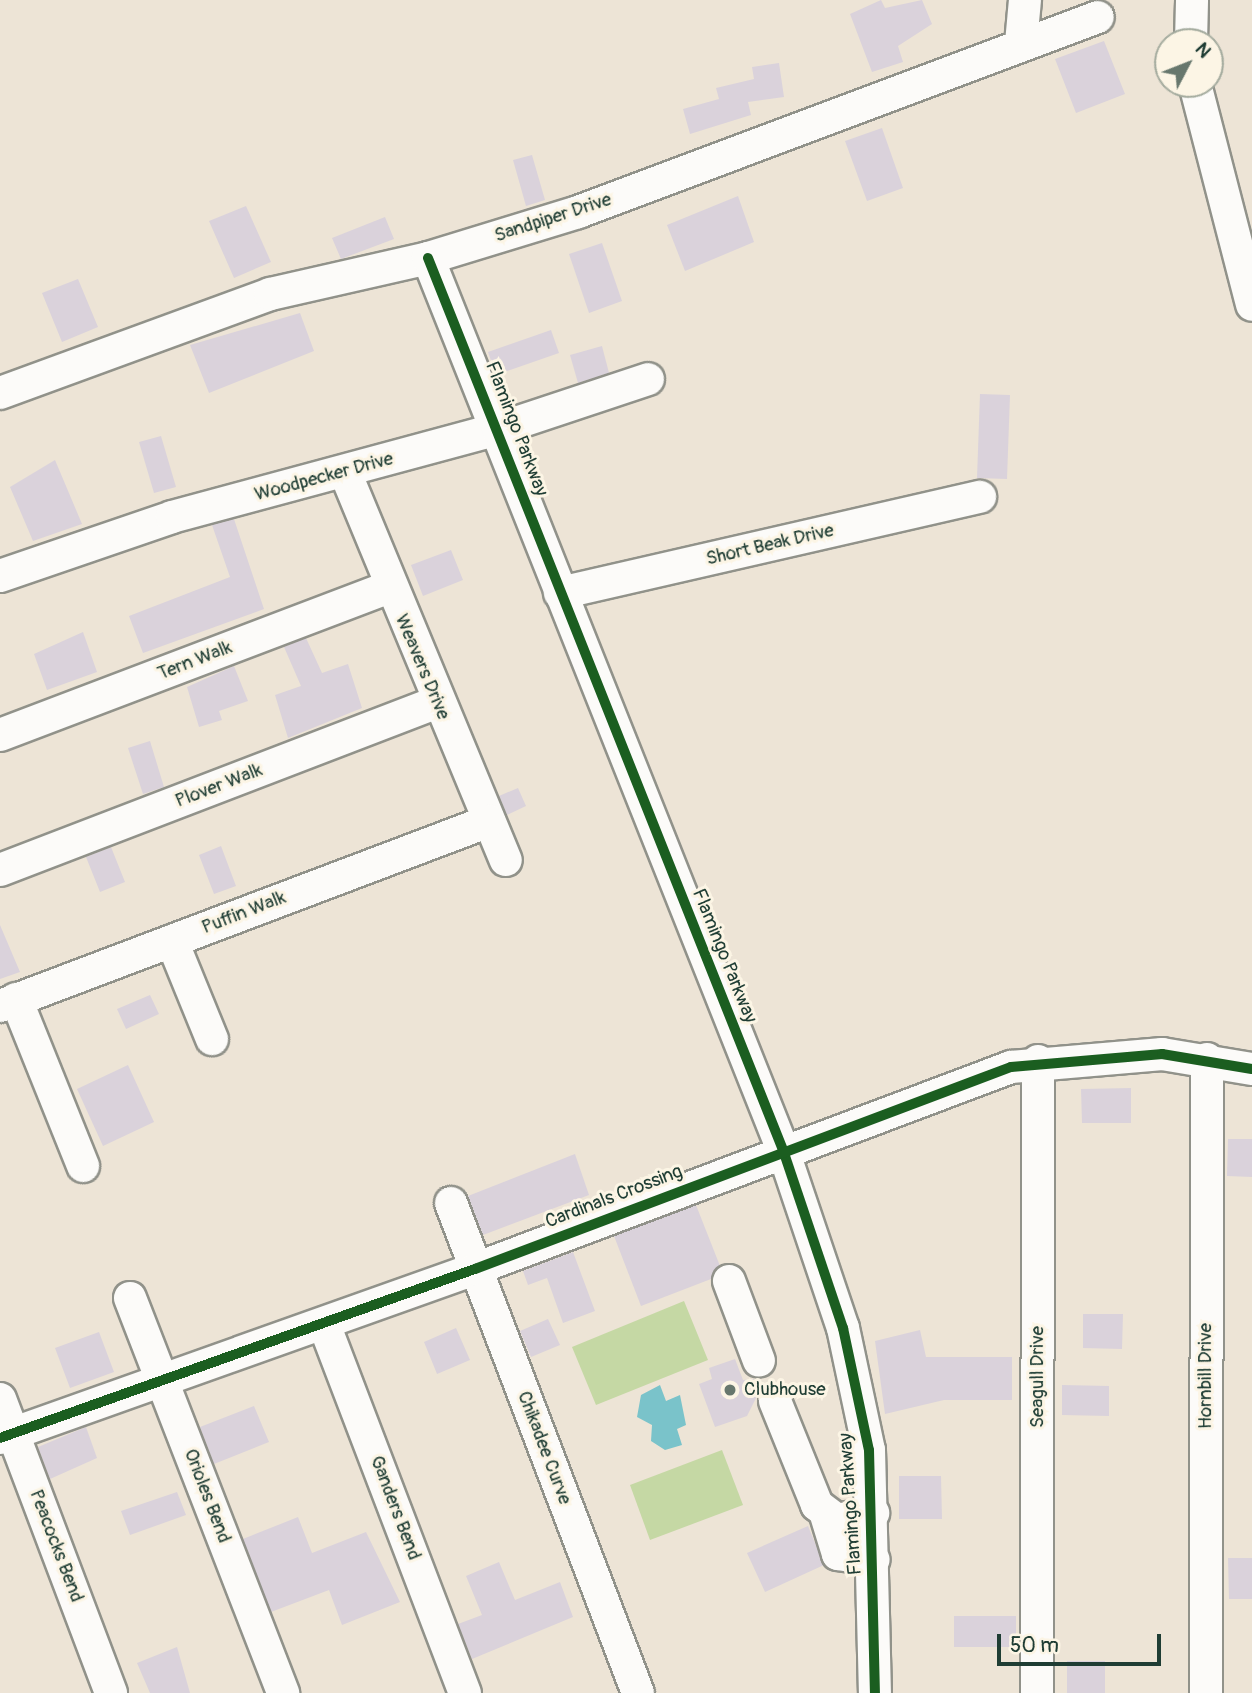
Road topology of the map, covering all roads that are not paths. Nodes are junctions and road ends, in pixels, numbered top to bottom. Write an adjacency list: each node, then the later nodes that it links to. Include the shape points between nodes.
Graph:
1 (1025, 0): 5 (street)
2 (1192, 0): 4 (street)
3 (1098, 17): 5 (street, Sandpiper Drive)
4 (1191, 28)
5 (1020, 43): 7 (street, Sandpiper Drive, via 992,60 590,207)
6 (1199, 98): 8 (street)
7 (428, 258): 10 (street, Sandpiper Drive, via 270,294); 11 (street, Flamingo Parkway)
8 (1252, 305)
9 (648, 379): 11 (street, Woodpecker Drive)
10 (0, 393)
11 (498, 429): 12 (street, Woodpecker Drive); 16 (street, Flamingo Parkway)
12 (345, 472): 14 (street, Woodpecker Drive, via 172,517); 15 (street, Weavers Drive)
13 (979, 497): 16 (street, Short Beak Drive)
14 (0, 576)
15 (389, 587): 17 (street, Weavers Drive); 18 (street, Tern Walk)
16 (560, 593): 28 (street, Flamingo Parkway)
17 (437, 702): 19 (street, Weavers Drive); 21 (street, Plover Walk)
18 (0, 735)
19 (489, 821): 20 (street, Weavers Drive); 22 (street, Puffin Walk)
20 (506, 860)
21 (0, 870)
22 (172, 941): 23 (street, Puffin Walk); 24 (street)
23 (8, 1002): 29 (street)
24 (212, 1039)
25 (1207, 1059): 26 (street, Cardinals Crossing, via 1124,1054); 27 (street, Cardinals Crossing); 49 (street, Hornbill Drive)
26 (1038, 1061): 28 (street, Cardinals Crossing); 48 (street, Seagull Drive)
27 (1252, 1069)
28 (783, 1150): 31 (street, Cardinals Crossing); 40 (street, Flamingo Parkway, via 854,1370)
29 (83, 1166)
30 (451, 1203): 31 (street, Chikadee Curve)
31 (475, 1269): 34 (street, Cardinals Crossing); 46 (street, Chikadee Curve)
32 (729, 1281): 35 (street)
33 (130, 1298): 36 (street, Orioles Bend)
34 (324, 1324): 36 (street, Cardinals Crossing); 45 (street, Ganders Bend)
35 (759, 1361)
36 (162, 1380): 39 (street, Cardinals Crossing); 44 (street, Orioles Bend)
37 (0, 1399): 39 (street, Peacocks Bend)
38 (775, 1401): 41 (street)
39 (7, 1435): 43 (street, Peacocks Bend)
40 (873, 1513): 41 (street, via 837,1520); 42 (street, Flamingo Parkway)
41 (826, 1515): 42 (street, via 838,1554)
42 (874, 1560): 47 (street, Flamingo Parkway)
43 (111, 1693)
44 (283, 1693)
45 (465, 1693)
46 (638, 1693)
47 (875, 1693)
48 (1037, 1693)
49 (1206, 1693)

